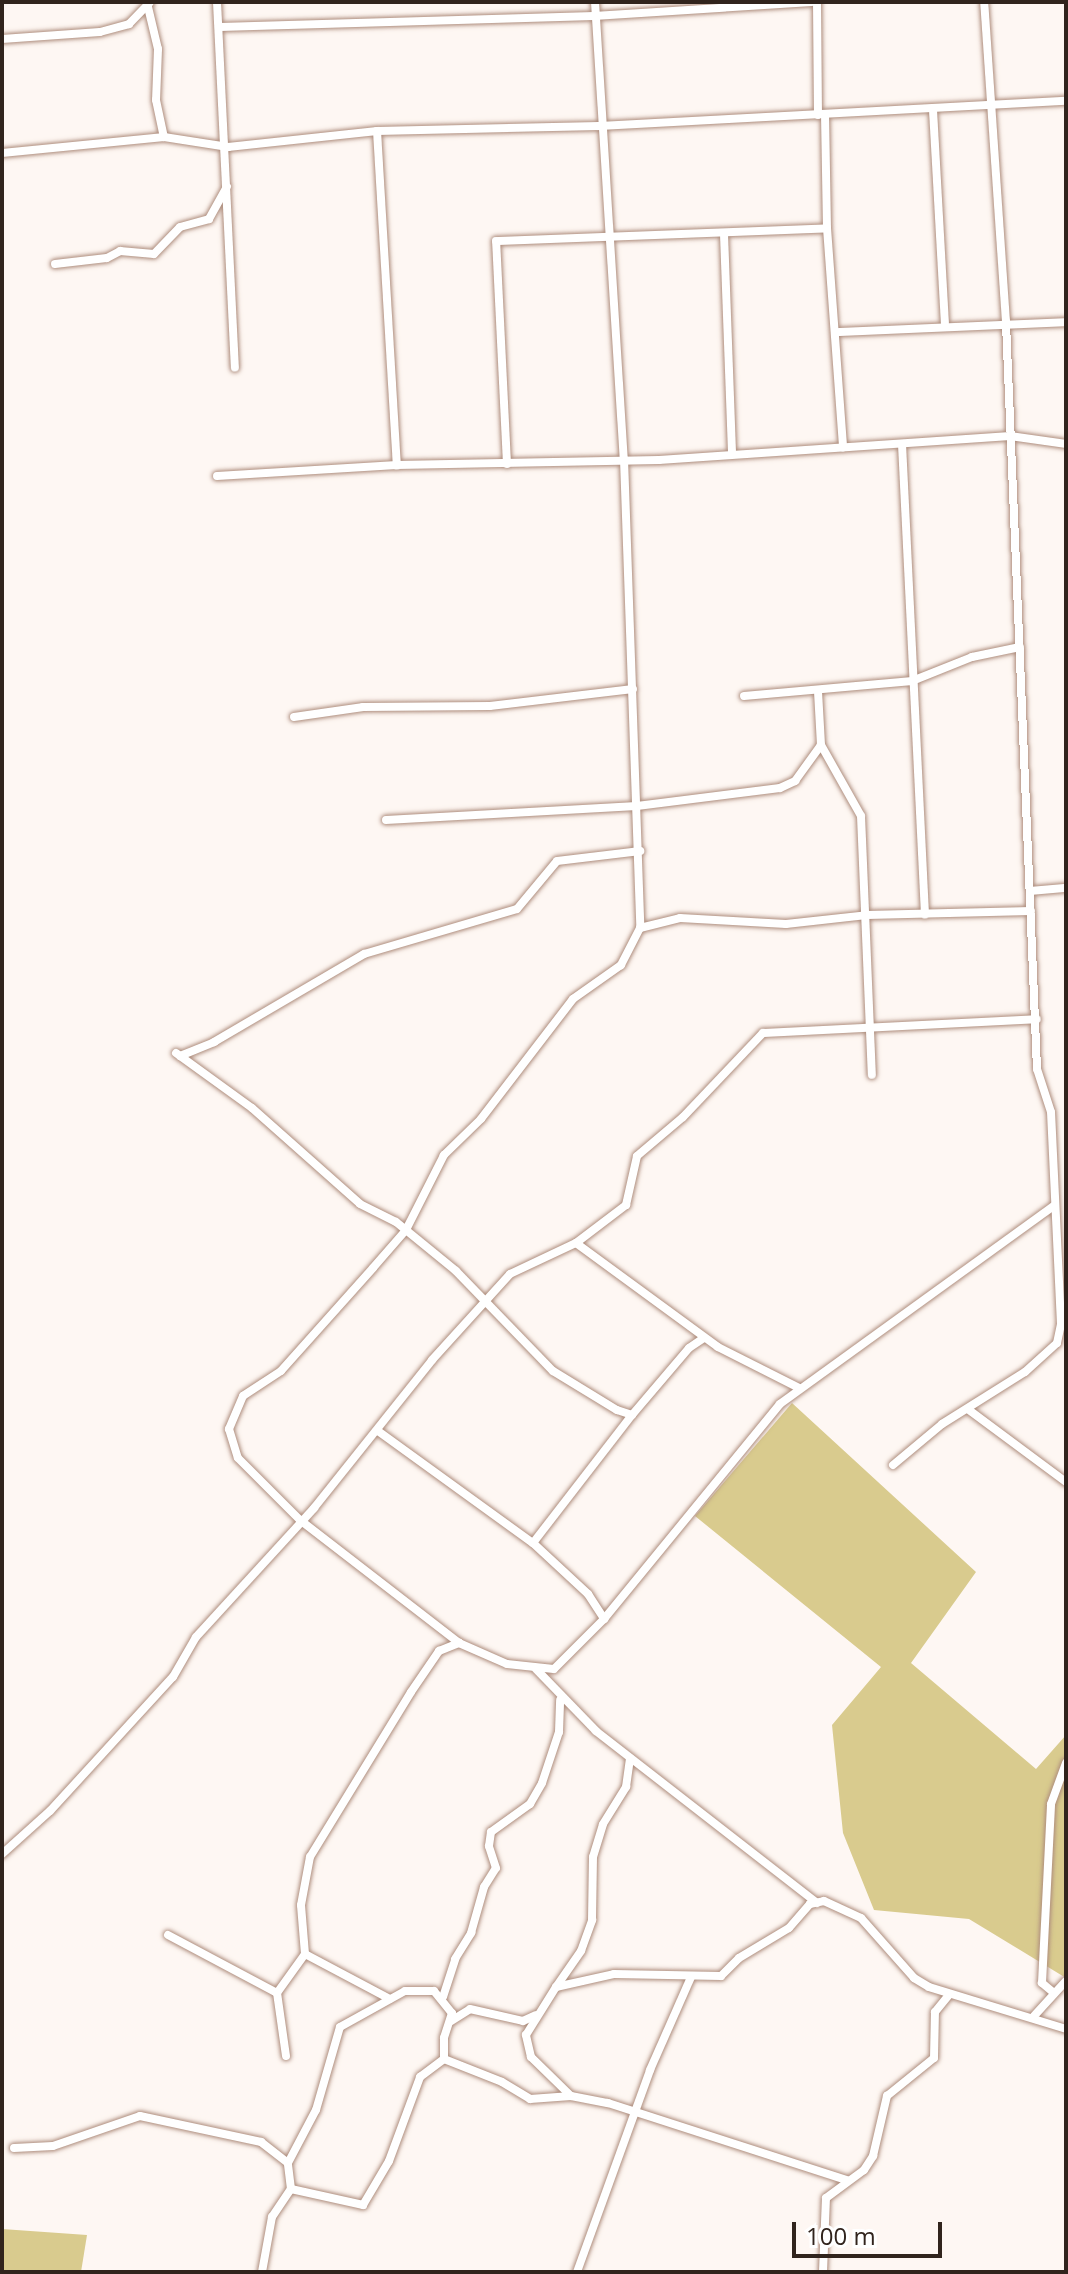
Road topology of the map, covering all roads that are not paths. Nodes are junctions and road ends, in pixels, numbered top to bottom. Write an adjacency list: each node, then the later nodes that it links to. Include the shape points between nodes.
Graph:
1 (217, 2): 7 (street)
2 (595, 2): 6 (street)
3 (814, 2): 6 (street); 12 (street)
4 (984, 2): 10 (street)
5 (149, 4): 8 (street, via 129,24 100,32); 15 (street)
6 (594, 16): 7 (street); 13 (street)
7 (220, 27): 16 (street)
8 (2, 39)
9 (1066, 101): 10 (street)
10 (989, 104): 11 (street); 23 (street)
11 (933, 110): 12 (street); 25 (street)
12 (822, 114): 13 (street); 19 (street)
13 (599, 126): 14 (street); 20 (street)
14 (377, 131): 16 (street); 35 (street)
15 (164, 137): 16 (street); 17 (street)
16 (228, 147): 18 (street)
17 (2, 153)
18 (228, 186): 22 (street, via 209,219 180,227 154,254 120,251 107,258); 27 (street)
19 (827, 228): 21 (street); 26 (street)
20 (608, 233): 21 (street); 33 (street); 34 (street, via 496,241)
21 (724, 234): 32 (street)
22 (55, 264)
23 (1006, 322): 24 (street); 25 (street); 28 (street)
24 (1066, 322)
25 (945, 324): 26 (street)
26 (838, 332): 31 (street)
27 (235, 368)
28 (1010, 436): 29 (street); 30 (street); 37 (street)
29 (902, 444): 31 (street); 38 (street)
30 (1066, 444)
31 (843, 447): 32 (street)
32 (732, 453): 33 (street)
33 (624, 459): 34 (street); 39 (street)
34 (507, 464): 35 (street)
35 (397, 465): 36 (street)
36 (217, 476)
37 (1020, 647): 38 (street, via 972,657); 48 (street)
38 (912, 681): 40 (street); 50 (street)
39 (633, 689): 42 (street, via 490,706 363,707); 44 (street)
40 (818, 691): 41 (street); 43 (street)
41 (744, 696)
42 (294, 717)
43 (821, 745): 44 (street, via 795,781 780,788); 51 (street, via 861,816)
44 (637, 806): 45 (street); 46 (street)
45 (386, 820)
46 (640, 851): 52 (street); 57 (street, via 557,861 517,909 364,954 214,1042 178,1054 252,1108 360,1204)
47 (1066, 888): 48 (street)
48 (1031, 891): 49 (street)
49 (1031, 911): 50 (street); 53 (street)
50 (925, 914): 51 (street)
51 (867, 915): 52 (street, via 786,924 680,918); 54 (street)
52 (640, 928): 57 (street, via 621,965 573,999 481,1119 444,1155)
53 (1037, 1019): 54 (street); 56 (street, via 1037,1069 1051,1112)
54 (874, 1030): 55 (street); 58 (street, via 775,1028 763,1033 683,1117 637,1156 626,1205)
55 (872, 1075)
56 (1054, 1206): 61 (street); 62 (street, via 1061,1324 1057,1343)
57 (406, 1230): 59 (street); 67 (street, via 281,1371 243,1396 233,1411 229,1429 238,1458)
58 (576, 1243): 59 (street, via 520,1266); 60 (street)
59 (487, 1301): 63 (street, via 498,1319 553,1371); 64 (street)
60 (704, 1338): 61 (street); 63 (street, via 689,1348)
61 (799, 1388): 69 (street, via 748,1440)
62 (969, 1410): 65 (street, via 942,1424); 66 (street)
63 (632, 1415): 68 (street)
64 (378, 1431): 67 (street); 68 (street)
65 (893, 1465)
66 (1066, 1482)
67 (300, 1520): 70 (street); 75 (street, via 196,1637 173,1677 50,1811)
68 (533, 1543): 69 (street, via 588,1594)
69 (604, 1619): 71 (street, via 554,1669)
70 (459, 1643): 71 (street, via 507,1664); 78 (street, via 439,1651 310,1857 301,1905)
71 (536, 1669): 72 (street)
72 (560, 1699): 73 (street); 85 (street, via 559,1732 542,1783 530,1804 491,1832 496,1868)
73 (630, 1758): 76 (street); 81 (street, via 626,1787 603,1824 593,1857 592,1920 581,1951)
74 (1066, 1763): 83 (street, via 1050,1819 1042,1983)
75 (2, 1854)
76 (817, 1903): 79 (street, via 721,1976); 84 (street, via 861,1918 914,1978)
77 (168, 1935): 82 (street)
78 (305, 1954): 82 (street); 86 (street)
79 (691, 1977): 81 (street, via 614,1974); 94 (street)
80 (1066, 1981): 83 (street)
81 (556, 1987): 87 (street)
82 (277, 1993): 91 (street)
83 (1054, 1993): 88 (street)
84 (949, 1995): 88 (street); 97 (street, via 933,2022 934,2058 887,2096 873,2156 864,2170)
85 (443, 1997): 86 (street, via 423,1989); 89 (street)
86 (390, 1999): 96 (street, via 340,2027 316,2110)
87 (537, 2014): 89 (street, via 523,2021 470,2009); 93 (street, via 526,2035 531,2057)
88 (1034, 2016): 90 (street)
89 (451, 2021): 92 (street)
90 (1066, 2029)
91 (286, 2056)
92 (444, 2059): 93 (street, via 530,2099); 98 (street, via 420,2077 389,2161 363,2205)
93 (571, 2096): 94 (street)
94 (635, 2111): 97 (street); 100 (street)
95 (14, 2148): 96 (street, via 53,2146 140,2116 261,2142)
96 (288, 2163): 98 (street)
97 (847, 2180): 101 (street, via 826,2198 822,2212)
98 (291, 2189): 99 (street, via 272,2217)
99 (262, 2272)
100 (577, 2272)
101 (823, 2272)

